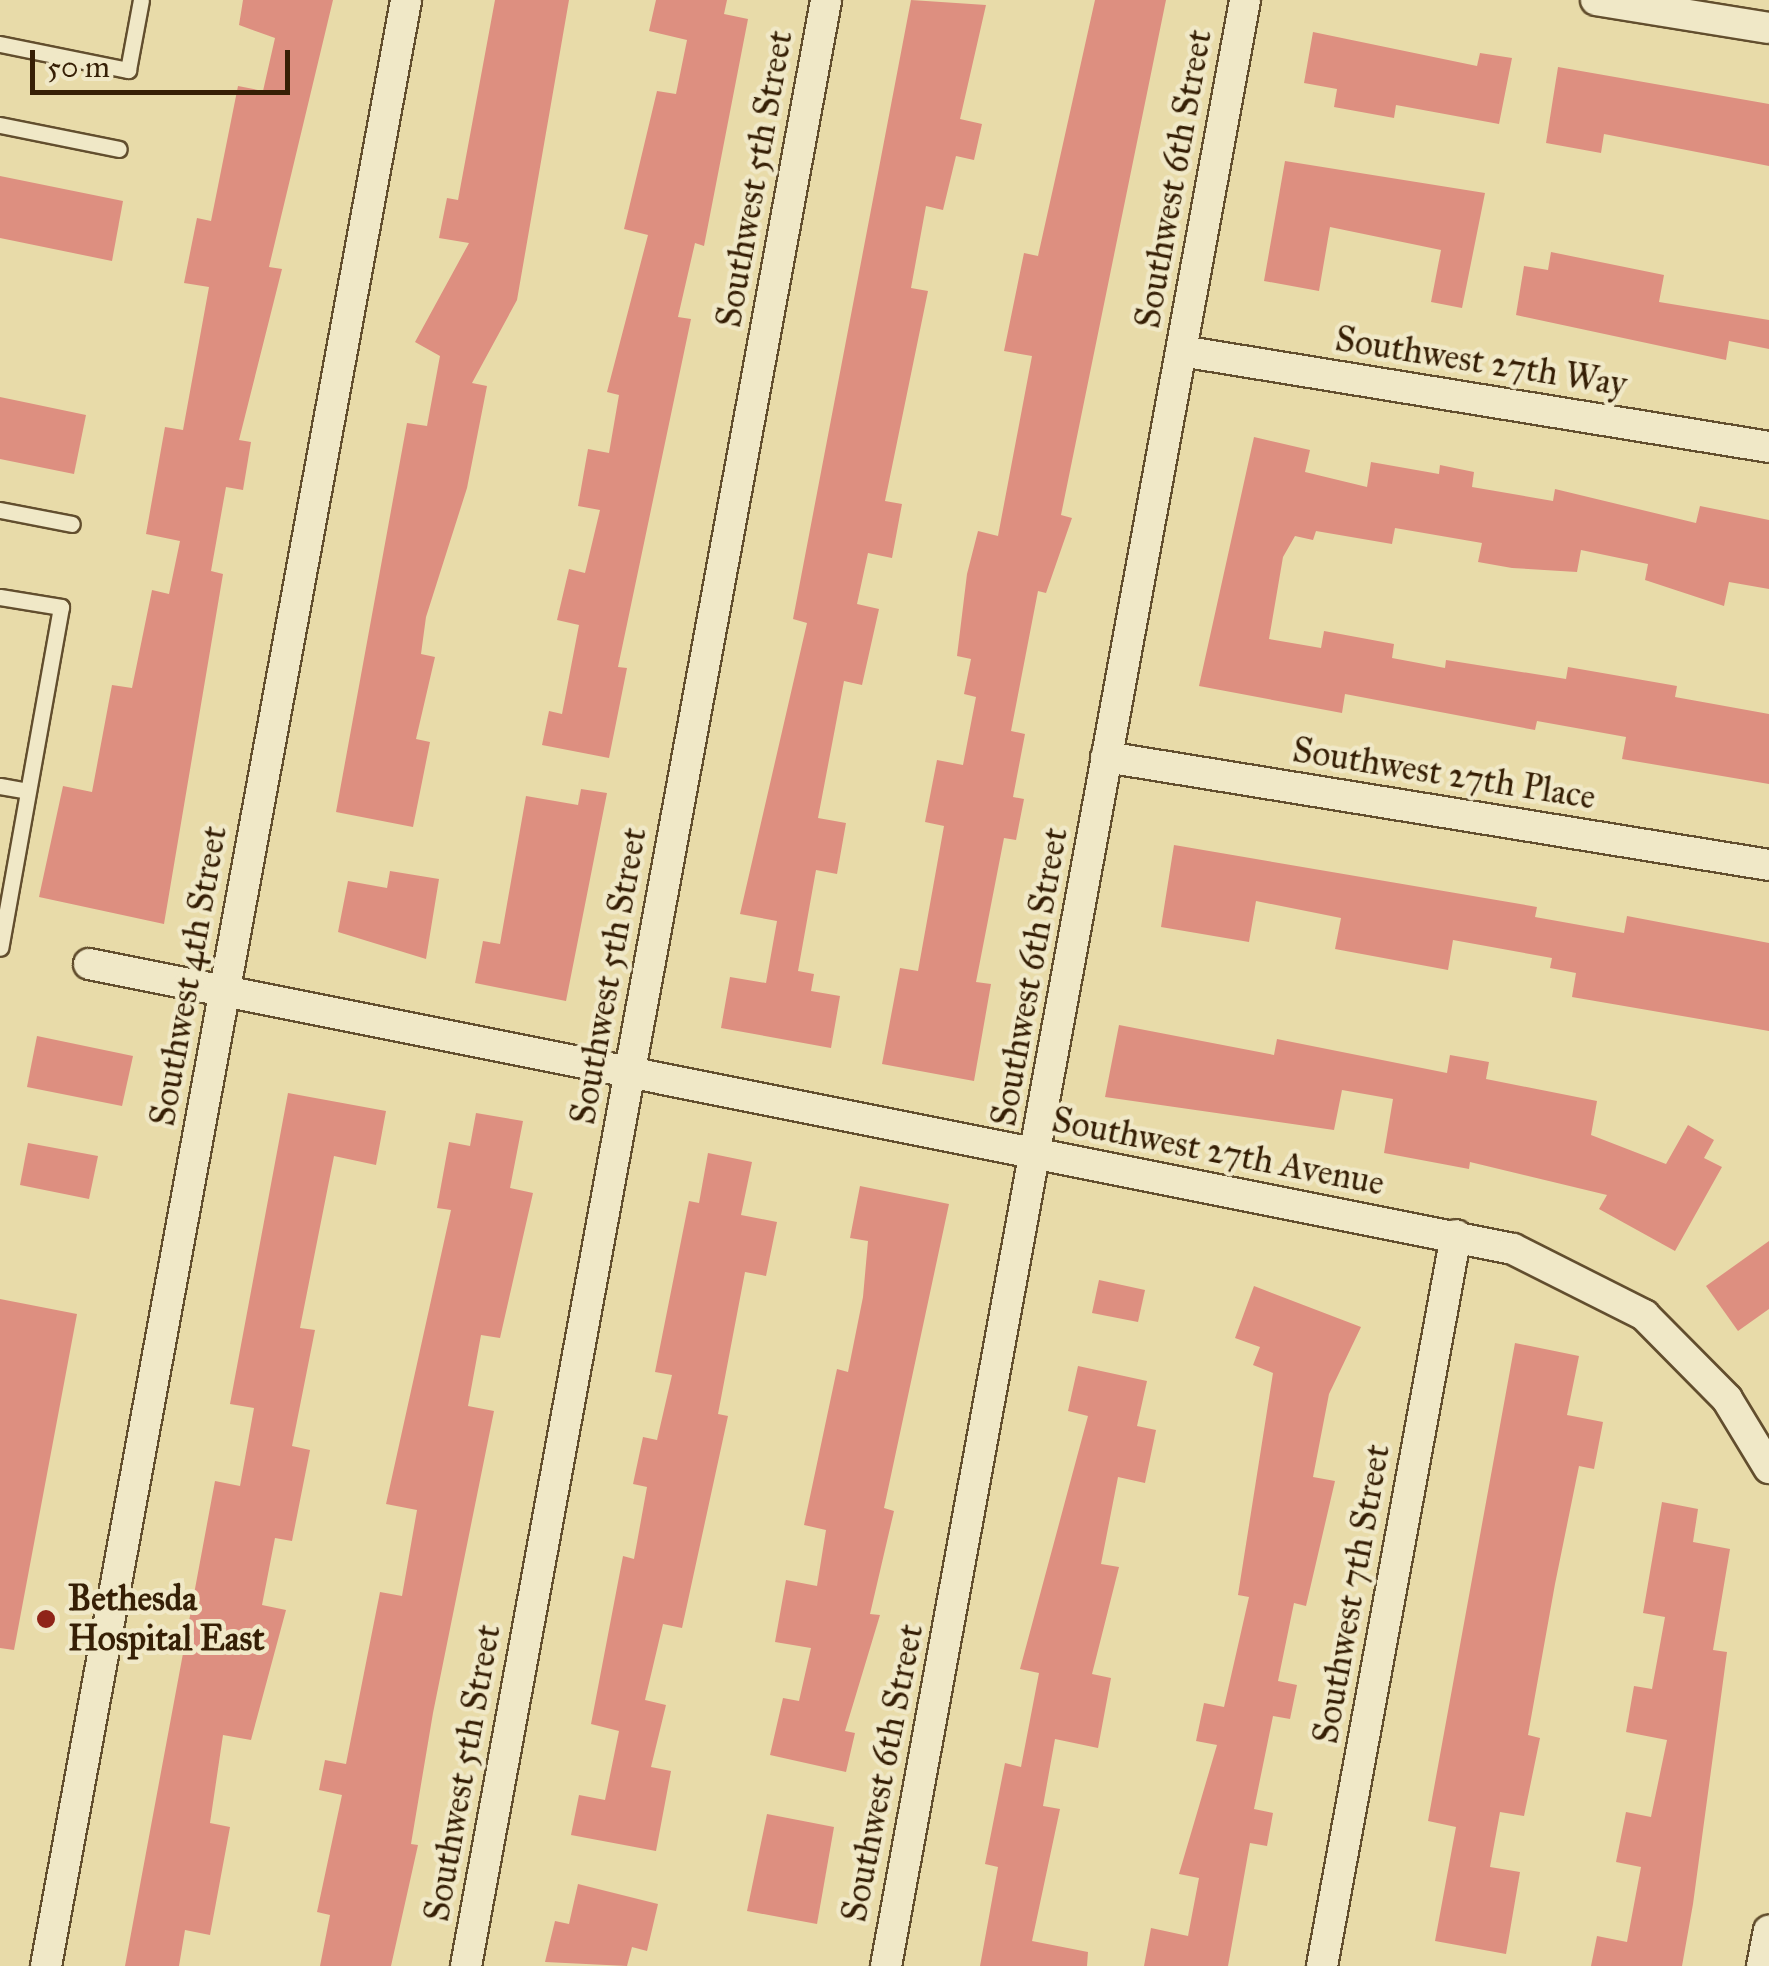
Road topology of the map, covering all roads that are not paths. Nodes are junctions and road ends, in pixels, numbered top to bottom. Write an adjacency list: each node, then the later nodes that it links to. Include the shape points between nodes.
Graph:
1 (141, 0): 7 (lane, via 128,70)
2 (406, 0): 21 (street, Southwest 4th Street)
3 (826, 0): 22 (street, Southwest 5th Street)
4 (1245, 0): 10 (street, Southwest 6th Street)
5 (1596, 0): 6 (street)
6 (1769, 28)
7 (0, 44)
8 (0, 125): 9 (lane)
9 (119, 149)
10 (1181, 350): 11 (street, Southwest 27th Way); 15 (street, Southwest 6th Street)
11 (1769, 447)
12 (0, 510): 13 (lane)
13 (72, 524)
14 (0, 596): 17 (lane, via 61,607)
15 (1106, 757): 18 (street, Southwest 27th Place); 23 (street, Southwest 6th Street)
16 (0, 786): 17 (lane)
17 (28, 791): 19 (lane)
18 (1769, 866)
19 (0, 948)
20 (90, 964): 21 (street, Southwest 27th Avenue)
21 (224, 992): 22 (street, Southwest 27th Avenue); 28 (street, Southwest 4th Street)
22 (629, 1074): 23 (street, Southwest 27th Avenue); 29 (street, Southwest 5th Street)
23 (1036, 1156): 24 (street, Southwest 27th Avenue); 30 (street, Southwest 6th Street)
24 (1456, 1235): 25 (street, Southwest 27th Avenue, via 1568,1270 1620,1299); 31 (street, Southwest 7th Street)
25 (1757, 1415): 26 (street, Southwest 27th Avenue)
26 (1769, 1468)
27 (1769, 1932): 32 (street)
28 (46, 1966)
29 (466, 1966)
30 (886, 1966)
31 (1322, 1966)
32 (1762, 1966)

